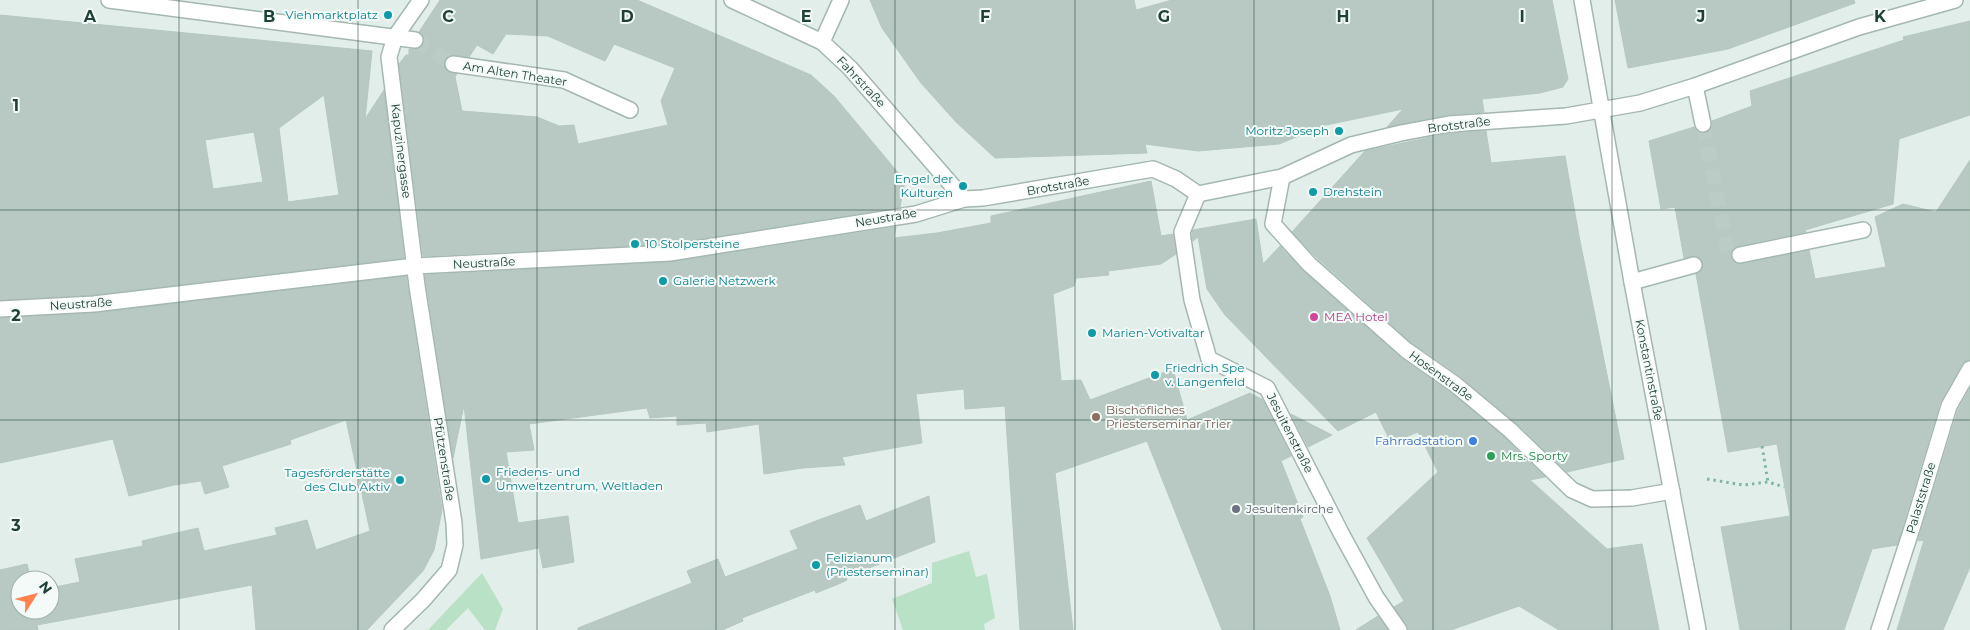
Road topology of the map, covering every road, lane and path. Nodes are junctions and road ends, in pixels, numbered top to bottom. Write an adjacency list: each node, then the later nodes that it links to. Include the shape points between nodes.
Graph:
1 (109, 0): 7 (street)
2 (421, 0): 8 (street)
3 (732, 0): 10 (street, Fahrstraße)
4 (841, 0): 10 (street)
5 (1582, 0): 13 (street, Konstantinstraße)
6 (1955, 0): 12 (street, Brotstraße, via 1859,27)
7 (209, 6): 8 (street)
8 (395, 37): 9 (street); 22 (street, Kapuzinergasse, via 390,57)
9 (414, 40)
10 (822, 42): 18 (street, Fahrstraße, via 850,68)
11 (453, 64): 14 (street, Am Alten Theater, via 564,80)
12 (1695, 86): 13 (street, Brotstraße, via 1640,103); 15 (street)
13 (1602, 109): 16 (street, Brotstraße, via 1566,116 1449,124 1402,133 1351,145); 23 (street, Konstantinstraße)
14 (630, 110)
15 (1703, 124)
16 (1282, 177): 17 (street, Brotstraße); 30 (street, Hosenstraße, via 1273,224 1309,264 1406,350 1456,385 1510,430 1572,490 1599,499 1632,498)
17 (1198, 194): 18 (street, Brotstraße, via 1176,179 1153,170); 32 (street, Jesuitenstraße, via 1182,232 1192,300 1209,358 1267,388 1341,533 1376,597)
18 (964, 199): 22 (street, Neustraße, via 916,214 670,253)
19 (1863, 230): 20 (street)
20 (1740, 255)
21 (1694, 265): 23 (street)
22 (415, 266): 24 (street, Neustraße, via 94,304); 31 (street, Pfützenstraße, via 455,545 449,570)
23 (1632, 282): 30 (street, Konstantinstraße)
24 (0, 309)
25 (1970, 369): 34 (street, Palaststraße, via 1949,406)
26 (1762, 446): 28 (path)
27 (1707, 479): 28 (path, via 1743,485)
28 (1768, 482): 29 (path)
29 (1784, 486)
30 (1672, 491): 33 (street, Konstantinstraße)
31 (392, 630)
32 (1399, 630)
33 (1698, 630)
34 (1879, 630)

